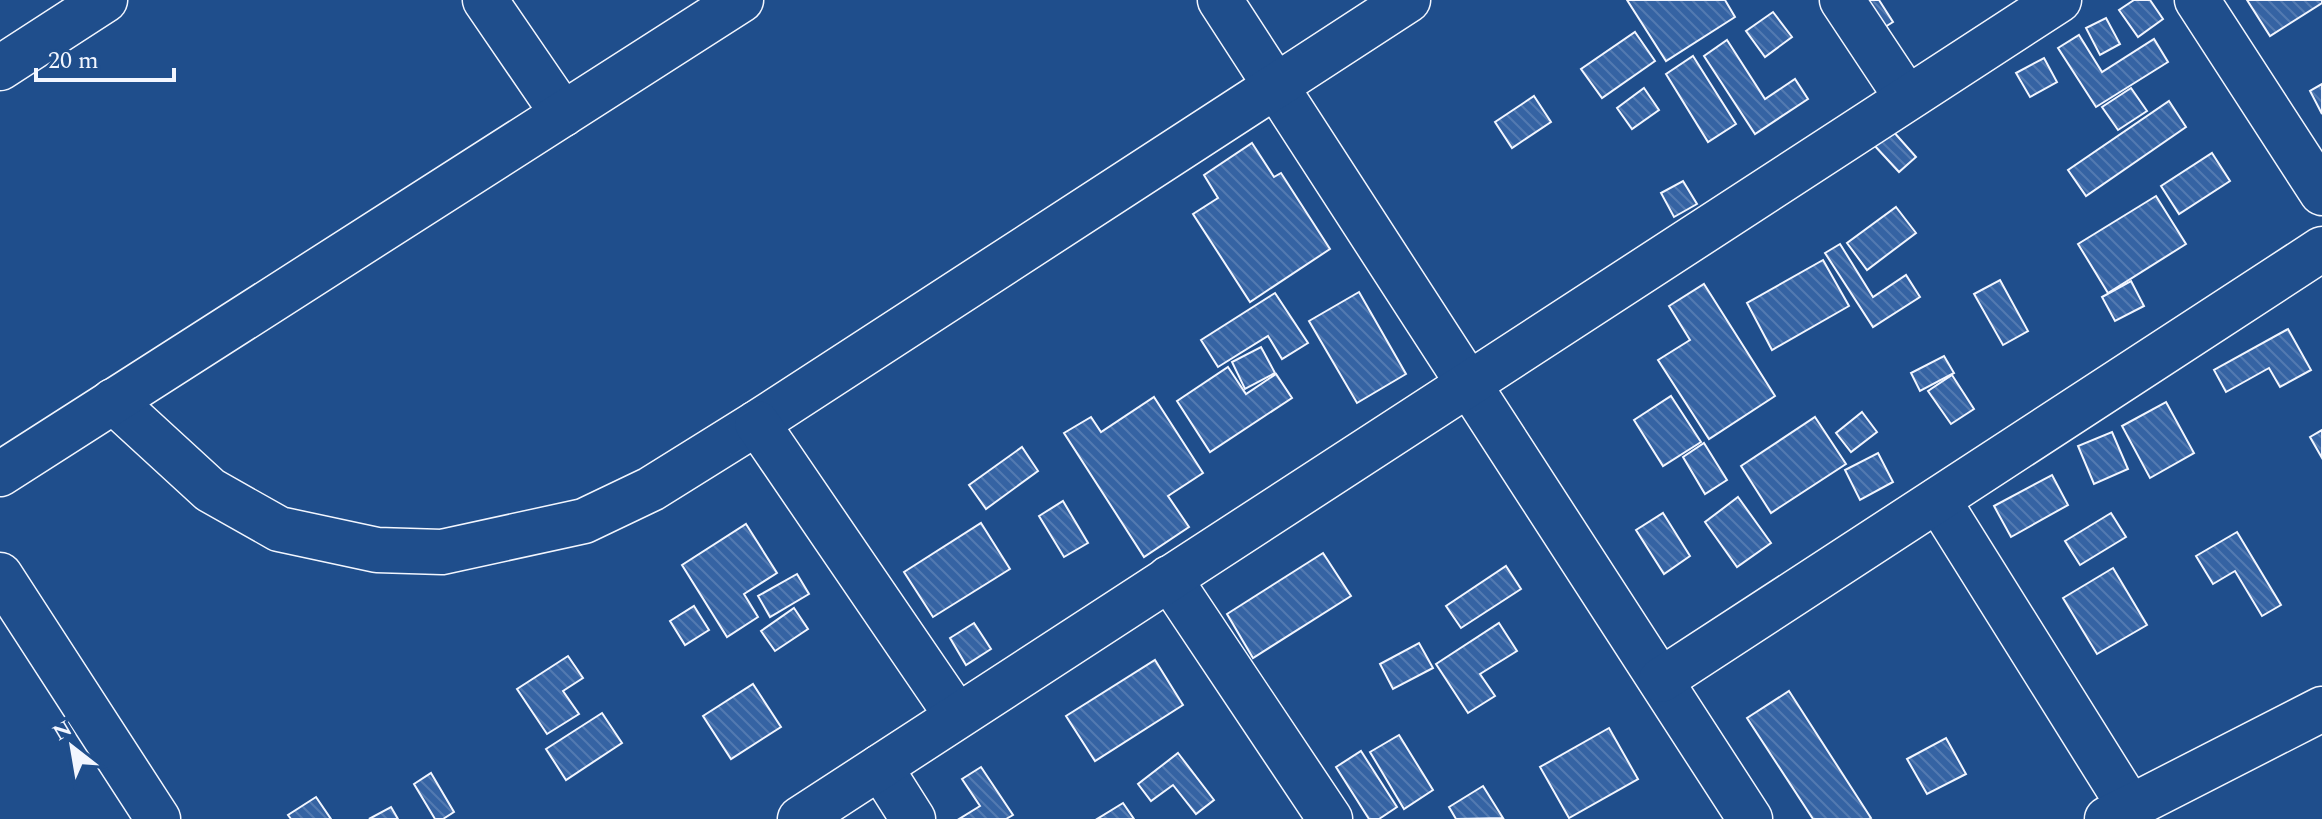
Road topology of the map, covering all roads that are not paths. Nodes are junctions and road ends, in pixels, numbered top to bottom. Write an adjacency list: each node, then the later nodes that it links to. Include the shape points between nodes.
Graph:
1 (105, 0): 9 (street)
2 (485, 0): 12 (street)
3 (741, 0): 12 (street)
4 (1220, 0): 10 (street)
5 (1408, 0): 10 (street)
6 (1842, 0): 11 (street)
7 (2059, 0): 11 (street)
8 (2197, 0): 13 (street)
9 (0, 68)
10 (1276, 86): 15 (street); 17 (street)
11 (1907, 98): 15 (street)
12 (563, 114): 16 (street)
13 (2322, 193)
14 (2322, 249): 19 (street)
15 (1468, 383): 21 (street); 22 (street)
16 (113, 401): 17 (street, via 210,490 279,529 377,550 442,552 584,521 651,489); 18 (street)
17 (757, 423): 24 (street)
18 (0, 474)
19 (1938, 500): 22 (street); 26 (street)
20 (0, 575): 27 (street)
21 (1169, 578): 24 (street); 30 (street)
22 (1661, 680): 31 (street)
23 (2322, 709): 26 (street)
24 (957, 716): 25 (street)
25 (880, 767): 28 (street); 29 (street)
26 (2118, 813)
27 (158, 819)
28 (800, 819)
29 (913, 819)
30 (1330, 819)
31 (1750, 819)

